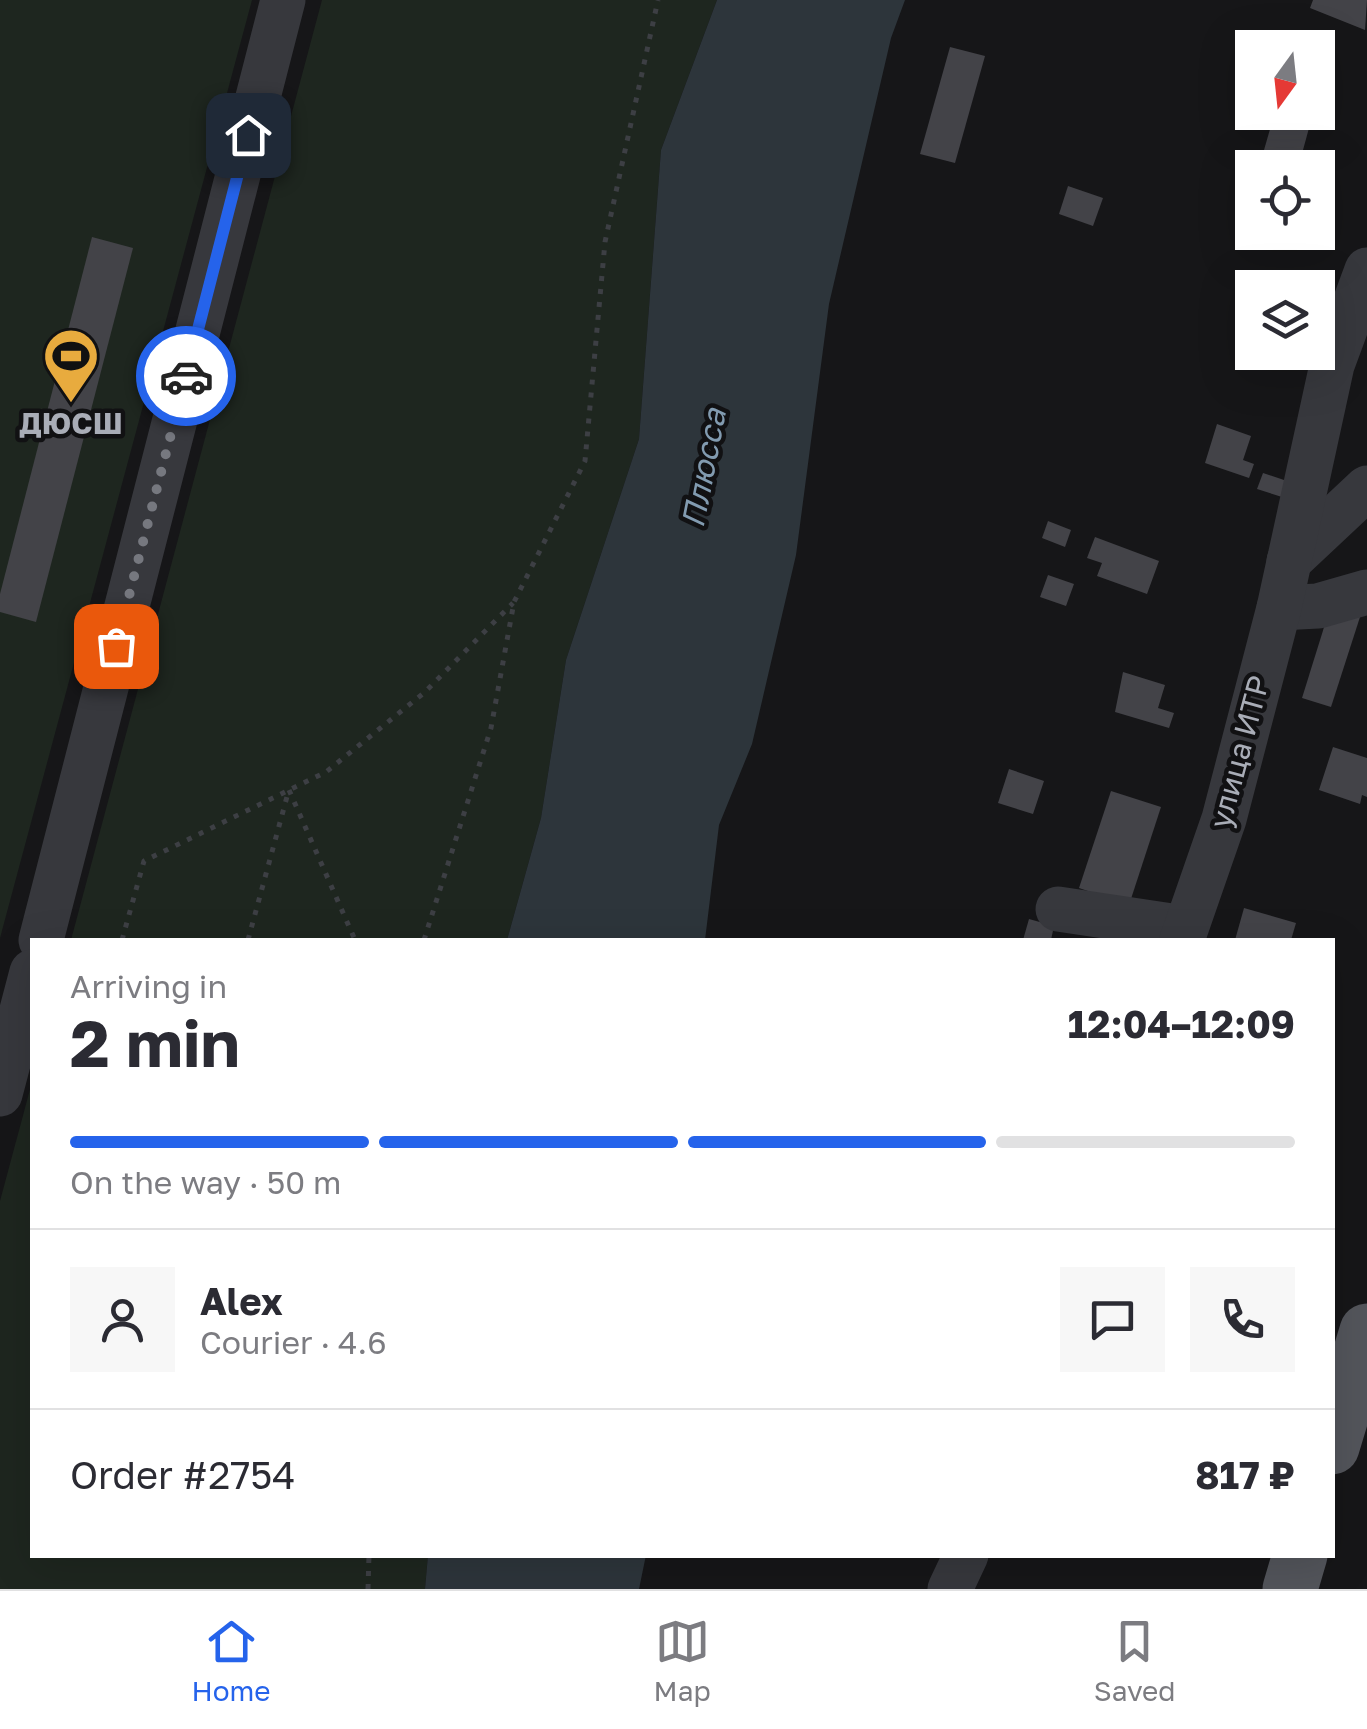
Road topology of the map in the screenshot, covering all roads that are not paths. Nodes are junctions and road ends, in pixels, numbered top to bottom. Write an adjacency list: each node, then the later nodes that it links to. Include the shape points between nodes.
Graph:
1 (283, 0): 9 (street)
2 (1367, 270): 4 (street, улица ИТР, via 1332,365)
3 (1367, 488): 4 (street)
4 (1290, 561): 6 (street, улица ИТР)
5 (1367, 592): 6 (street, via 1318,606)
6 (1279, 608): 8 (street, улица ИТР, via 1224,819)
7 (1058, 909): 8 (street)
8 (1183, 934)
9 (41, 938)
10 (30, 980): 11 (street)
11 (0, 1094)
12 (1367, 1331): 13 (main road)
13 (1335, 1437)
14 (965, 1558): 16 (street)
15 (1299, 1558): 17 (main road)
16 (950, 1589)
17 (1290, 1589)

